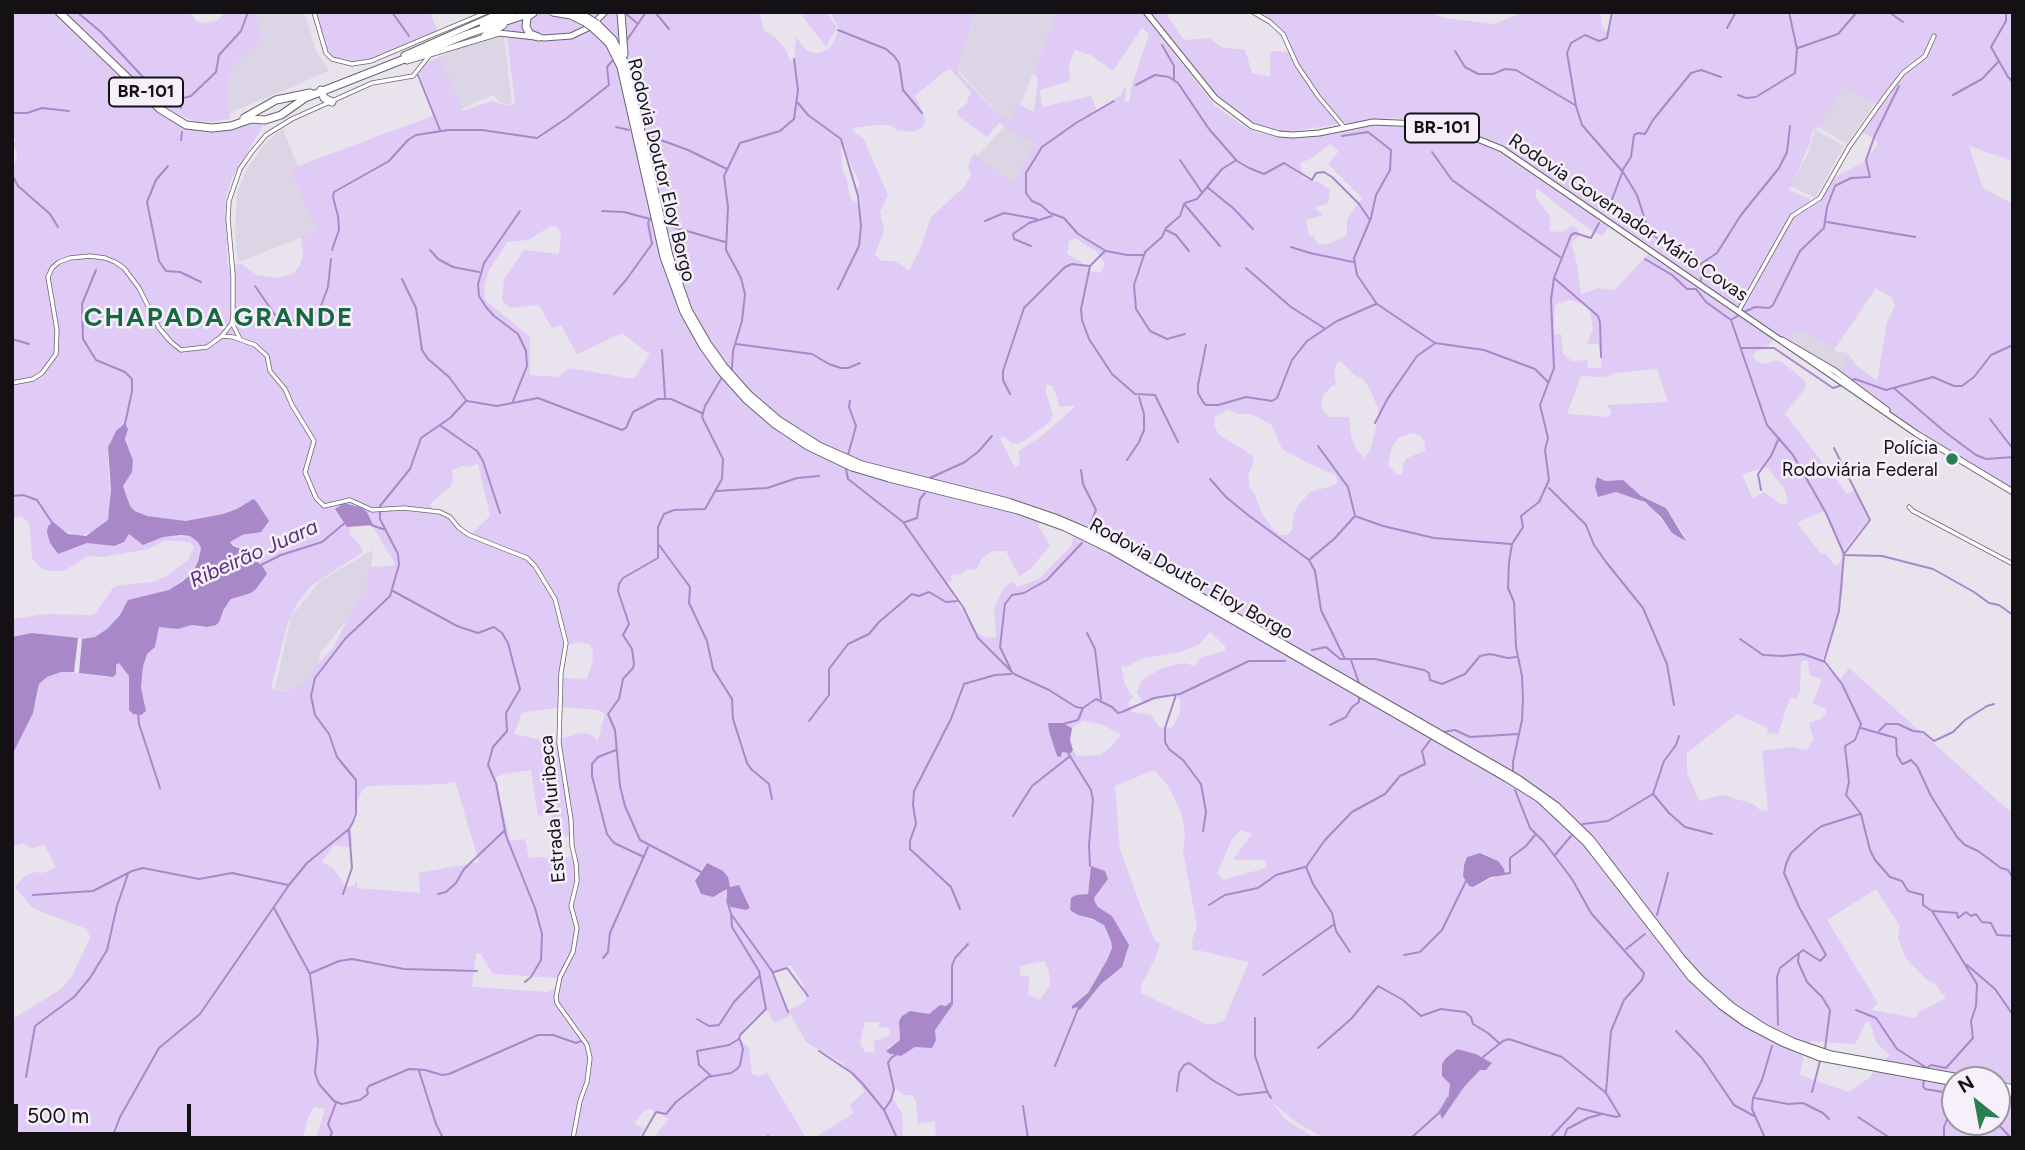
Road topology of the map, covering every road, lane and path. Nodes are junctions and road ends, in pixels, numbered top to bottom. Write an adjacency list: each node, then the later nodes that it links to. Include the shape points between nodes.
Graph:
1 (61, 12): 24 (highway, BR-101, via 180,118 224,124 250,116); 25 (highway, BR-101, via 160,109 186,125 231,126)
2 (314, 12): 14 (street, via 326,53 352,64 371,61)
3 (487, 12): 14 (street)
4 (500, 12): 14 (main road, BR-101)
5 (533, 12): 12 (highway); 18 (highway, via 526,27)
6 (553, 12): 13 (highway, Rodovia Doutor Eloy Borgo)
7 (577, 12): 13 (highway, Rodovia Doutor Eloy Borgo)
8 (605, 12): 18 (main road, BR-101, via 594,25 575,35)
9 (621, 12): 21 (highway)
10 (1146, 12): 26 (main road, Rodovia Governador Mário Covas / BR-101, via 1215,98 1252,126 1293,135)
11 (1252, 12): 26 (street, via 1283,34 1297,65)
12 (515, 14): 16 (highway); 20 (highway)
13 (587, 21): 15 (highway, Rodovia Doutor Eloy Borgo, bridge)
14 (469, 22): 20 (main road, BR-101)
15 (595, 26): 21 (highway, Rodovia Doutor Eloy Borgo, via 613,40); 40 (highway, Rodovia Doutor Eloy Borgo, via 621,66 664,257 680,303 714,362 768,418 808,446 852,467 1018,510 1110,549 1539,799 1587,842 1691,977 1746,1023 1820,1057)
16 (485, 36): 18 (main road, BR-101); 19 (main road, BR-101)
17 (1934, 36): 27 (street, via 1924,56 1903,73 1849,147 1820,198 1792,216)
18 (538, 37)
19 (430, 55): 20 (main road, BR-101); 22 (street)
20 (404, 59): 22 (street, via 416,65); 23 (highway, BR-101)
21 (626, 65): 39 (highway, Rodovia Doutor Eloy Borgo, via 668,256 684,301 724,367 778,420 818,446 862,466 1008,502 1090,533 1518,779 1556,806 1584,832 1702,981 1766,1029 1841,1057)
22 (417, 72): 23 (street)
23 (324, 97): 24 (highway, BR-101); 25 (highway, BR-101, via 305,98); 28 (street, via 266,135 244,162 233,187 228,219)
24 (278, 99): 25 (highway, via 276,106)
25 (283, 113)
26 (1344, 127): 27 (main road, Rodovia Governador Mário Covas / BR-101, via 1398,122 1446,129 1502,149)
27 (1737, 313): 29 (main road, Rodovia Governador Mário Covas / BR-101)
28 (232, 323): 30 (street); 31 (street)
29 (1765, 332): 32 (main road, Rodovia Governador Mário Covas / BR-101); 34 (main road, via 1800,348)
30 (222, 336): 31 (street); 33 (street, via 207,346 181,350 159,327 124,268 105,258 70,258 52,268 48,277 57,330 55,354 42,373)
31 (240, 339): 41 (street, Estrada Muribeca, via 267,356 270,371 314,441 305,472 324,506 350,500 372,510 404,508 444,514 469,535 527,558 557,603 566,643 559,739 576,863 571,906 577,928 556,997 587,1045 590,1058)
32 (1833, 378): 34 (main road); 35 (main road, Rodovia Governador Mário Covas / BR-101)
33 (12, 383)
34 (1858, 389): 35 (main road)
35 (1917, 435): 36 (main road, Rodovia Governador Mário Covas / BR-101)
36 (2013, 492)
37 (1909, 507): 38 (street)
38 (2013, 564)
39 (1941, 1075)
40 (1941, 1079)
41 (573, 1138)

